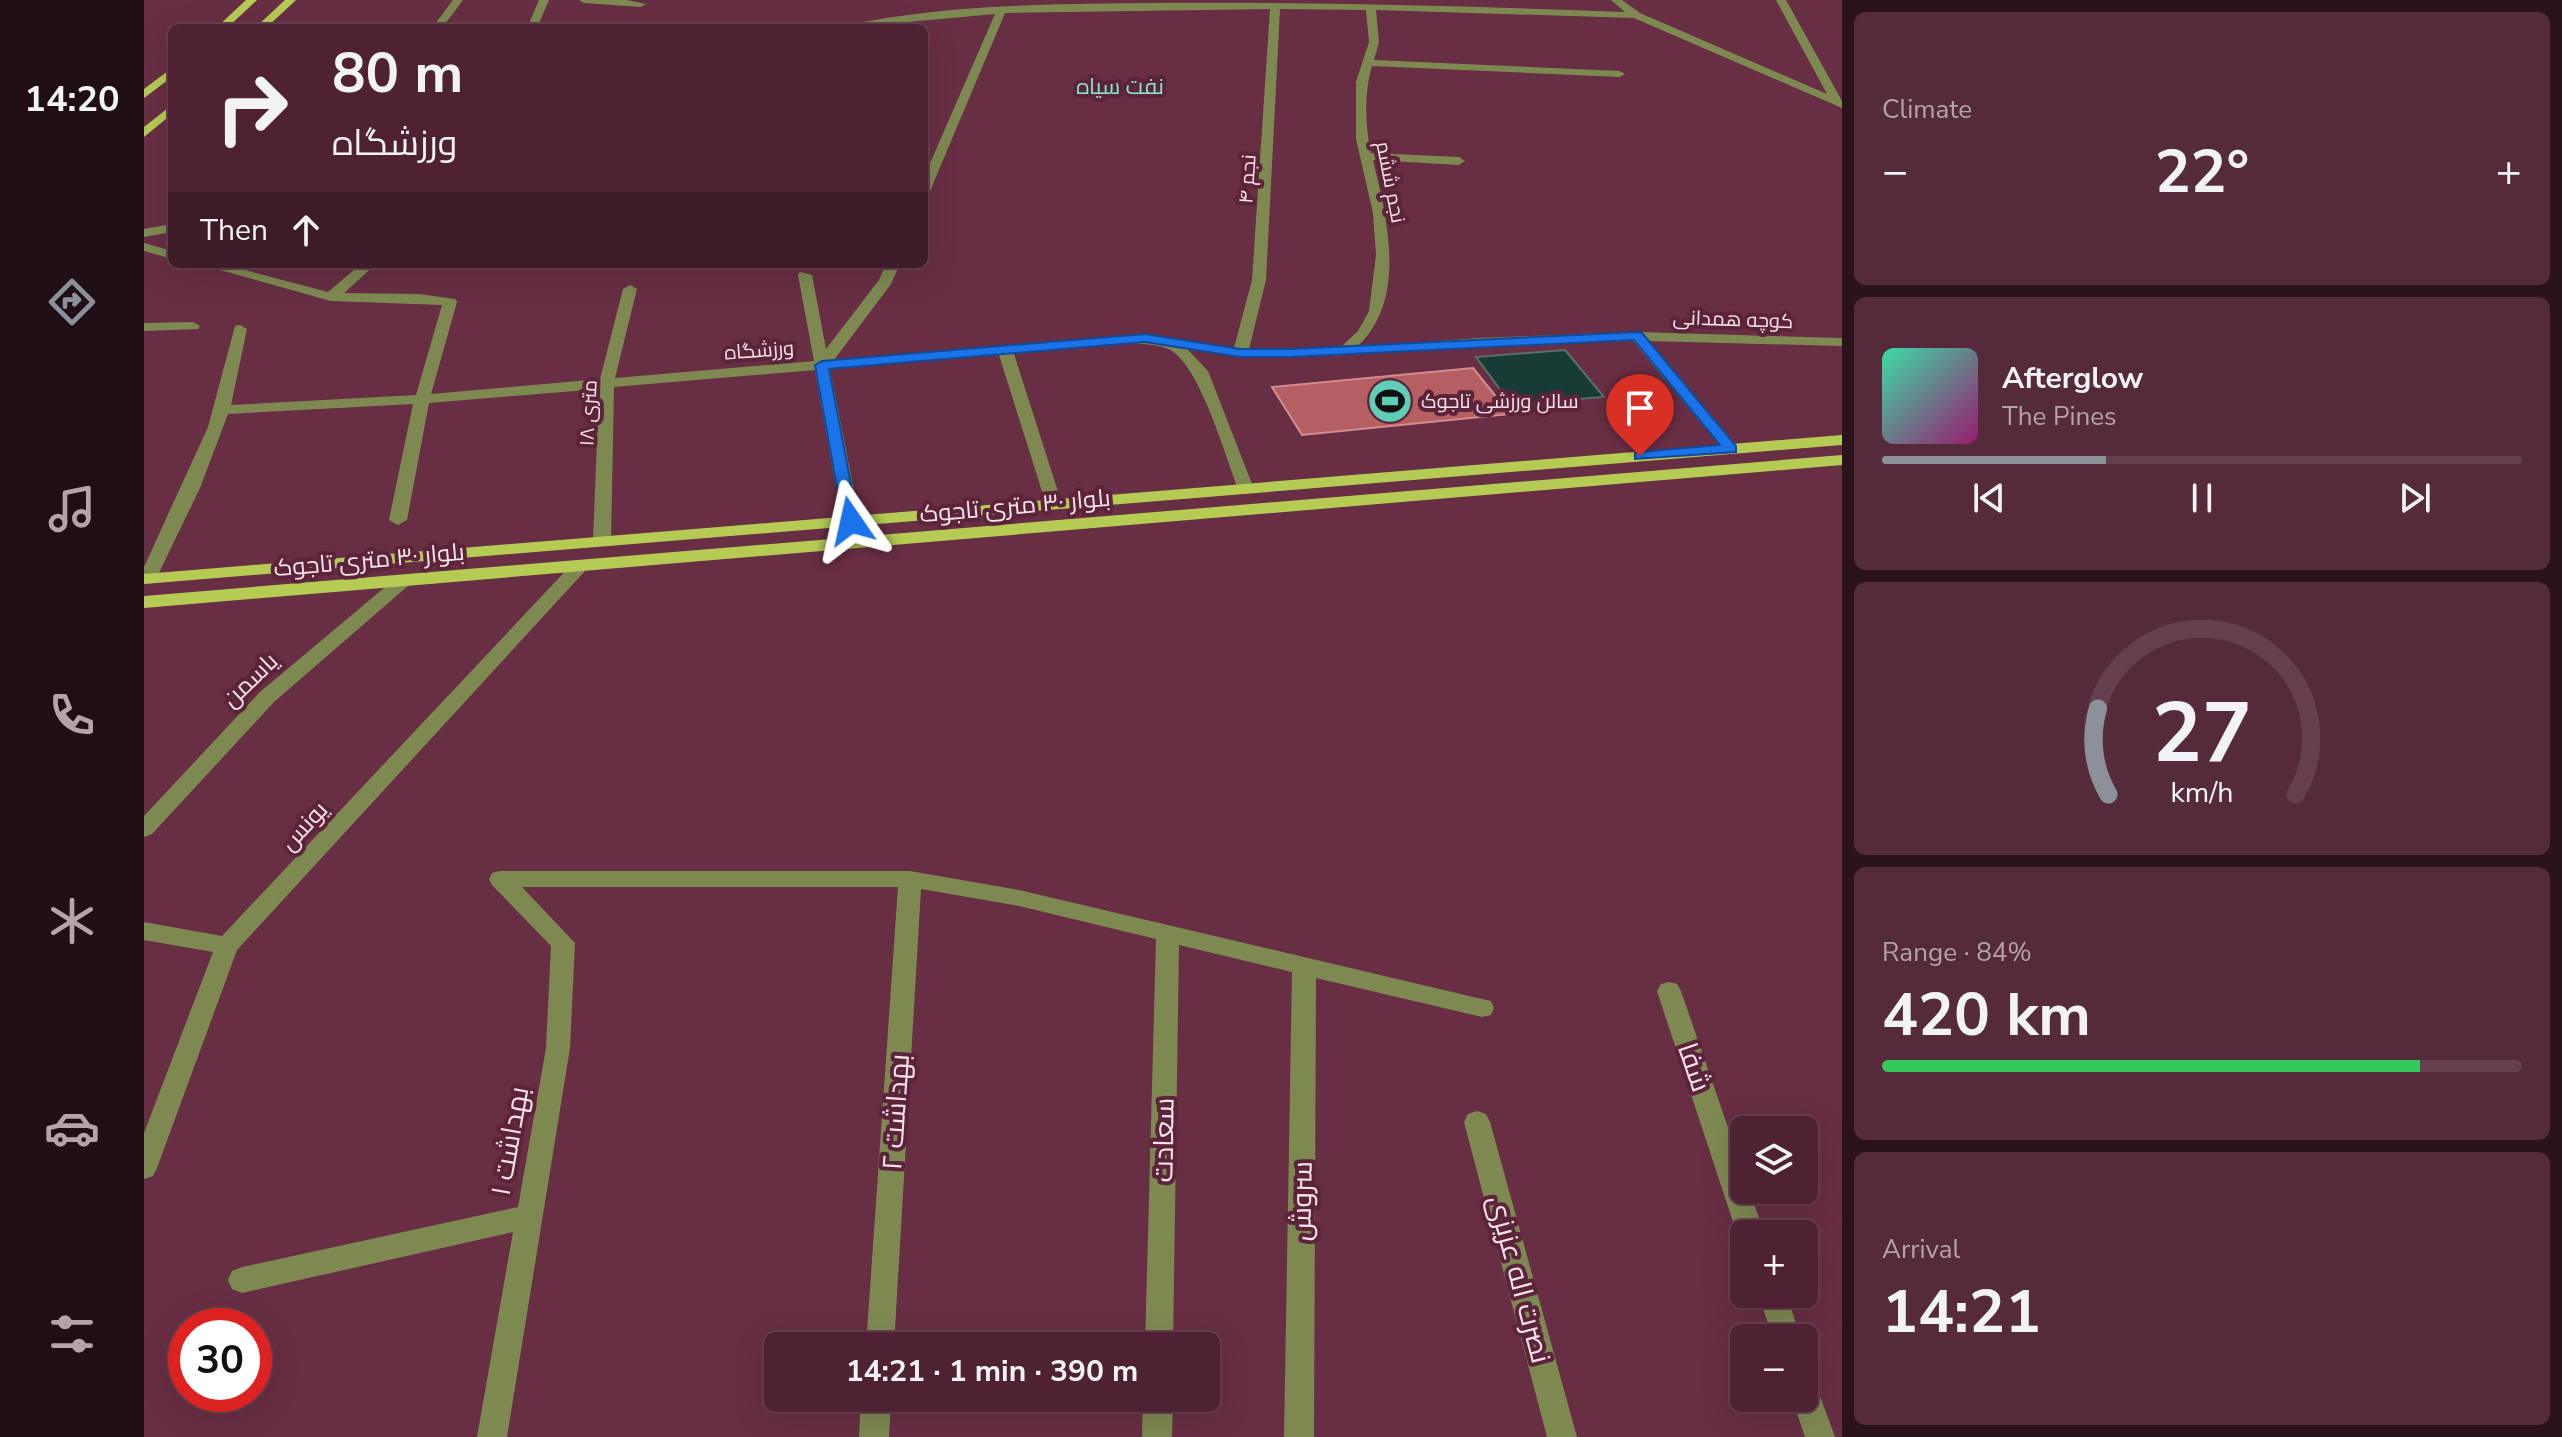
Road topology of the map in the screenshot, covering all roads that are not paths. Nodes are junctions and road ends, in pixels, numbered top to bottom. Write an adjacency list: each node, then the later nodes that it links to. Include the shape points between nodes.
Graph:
1 (252, 0): 17 (main road)
2 (291, 0): 18 (main road)
3 (458, 0): 19 (street)
4 (544, 0): 20 (street)
5 (584, 0): 10 (street)
6 (1616, 0): 16 (street)
7 (1781, 0): 26 (street)
8 (944, 2): 15 (street)
9 (1197, 3): 11 (street); 12 (street)
10 (641, 4)
11 (1034, 4): 15 (street)
12 (1282, 4): 14 (street); 49 (street, نجم ۴, via 1259,280)
13 (1460, 4): 14 (street); 16 (street)
14 (1371, 8): 22 (street, نجم ششم, via 1374,42)
15 (998, 11): 21 (street); 31 (street)
16 (1636, 15): 26 (street)
17 (225, 24)
18 (264, 24)
19 (440, 24)
20 (534, 24)
21 (884, 24)
22 (1368, 63): 24 (street); 29 (street, نجم ششم, via 1362,82)
23 (168, 74): 25 (main road)
24 (1620, 74)
25 (144, 95)
26 (1840, 104)
27 (168, 112): 28 (main road)
28 (144, 133)
29 (1364, 156): 30 (street); 50 (street, نجم ششم, via 1383,255 1376,311 1364,333)
30 (1459, 161)
31 (928, 181)
32 (168, 229): 33 (street)
33 (144, 233)
34 (144, 247): 35 (street)
35 (168, 254)
36 (221, 268): 41 (street)
37 (364, 268): 41 (street)
38 (891, 268): 51 (street)
39 (805, 275): 51 (street)
40 (630, 289): 52 (street, ۱۸ متری)
41 (331, 297): 53 (street, via 450,302)
42 (193, 326): 43 (street)
43 (144, 327)
44 (240, 329): 54 (street)
45 (1637, 336): 47 (street, کوچه همدانی); 50 (street, کوچه همدانی); 56 (street)
46 (1145, 338): 48 (street, ورزشگاه); 49 (street, کوچه همدانی); 58 (street, ورزشگاه, via 1177,347 1200,371)
47 (1842, 342)
48 (1005, 350): 51 (street, ورزشگاه); 59 (street)
49 (1240, 353): 50 (street, کوچه همدانی)
50 (1343, 353)
51 (822, 365): 52 (street, ورزشگاه); 61 (street)
52 (607, 381): 53 (street, ورزشگاه); 62 (street, ۱۸ متری)
53 (422, 399): 54 (street, ورزشگاه); 60 (street)
54 (224, 410): 64 (street)
55 (1842, 440): 56 (main road, بلوار ۳۰ متری تاجوک)
56 (1731, 449): 58 (main road, بلوار ۳۰ متری تاجوک)
57 (1842, 460): 63 (main road, بلوار ۳۰ متری تاجوک)
58 (1246, 489): 59 (main road, بلوار ۳۰ متری تاجوک)
59 (1054, 504): 61 (main road, بلوار ۳۰ متری تاجوک)
60 (398, 520)
61 (851, 521): 62 (main road, بلوار ۳۰ متری تاجوک)
62 (602, 541): 64 (main road, بلوار ۳۰ متری تاجوک)
63 (579, 567): 65 (main road, بلوار ۳۰ متری تاجوک); 71 (street, یونس)
64 (146, 579)
65 (403, 581): 66 (main road, بلوار ۳۰ متری تاجوک); 67 (street, یاسمن, via 267,697)
66 (144, 602)
67 (144, 829)
68 (910, 879): 70 (street, via 1019,898); 77 (street, بهداشت ۱, via 500,879 563,943 558,1048); 80 (street, بهداشت ۲)
69 (144, 931): 71 (street)
70 (1168, 934): 72 (street); 81 (street, سعادت)
71 (227, 946): 76 (street, یونس)
72 (1304, 966): 74 (street); 88 (street, سروش)
73 (1669, 991): 78 (street, شفا)
74 (1482, 1008)
75 (1477, 1122): 89 (street, نصرت اله عزیزی)
76 (144, 1168)
77 (528, 1217): 79 (street); 85 (street, بهداشت ۱)
78 (1746, 1220)
79 (242, 1280)
80 (881, 1332)
81 (1159, 1332)
82 (875, 1412): 86 (street)
83 (1158, 1412): 87 (street)
84 (1811, 1412): 90 (street)
85 (492, 1437)
86 (874, 1437)
87 (1157, 1437)
88 (1299, 1437)
89 (1562, 1437)
90 (1820, 1437)

